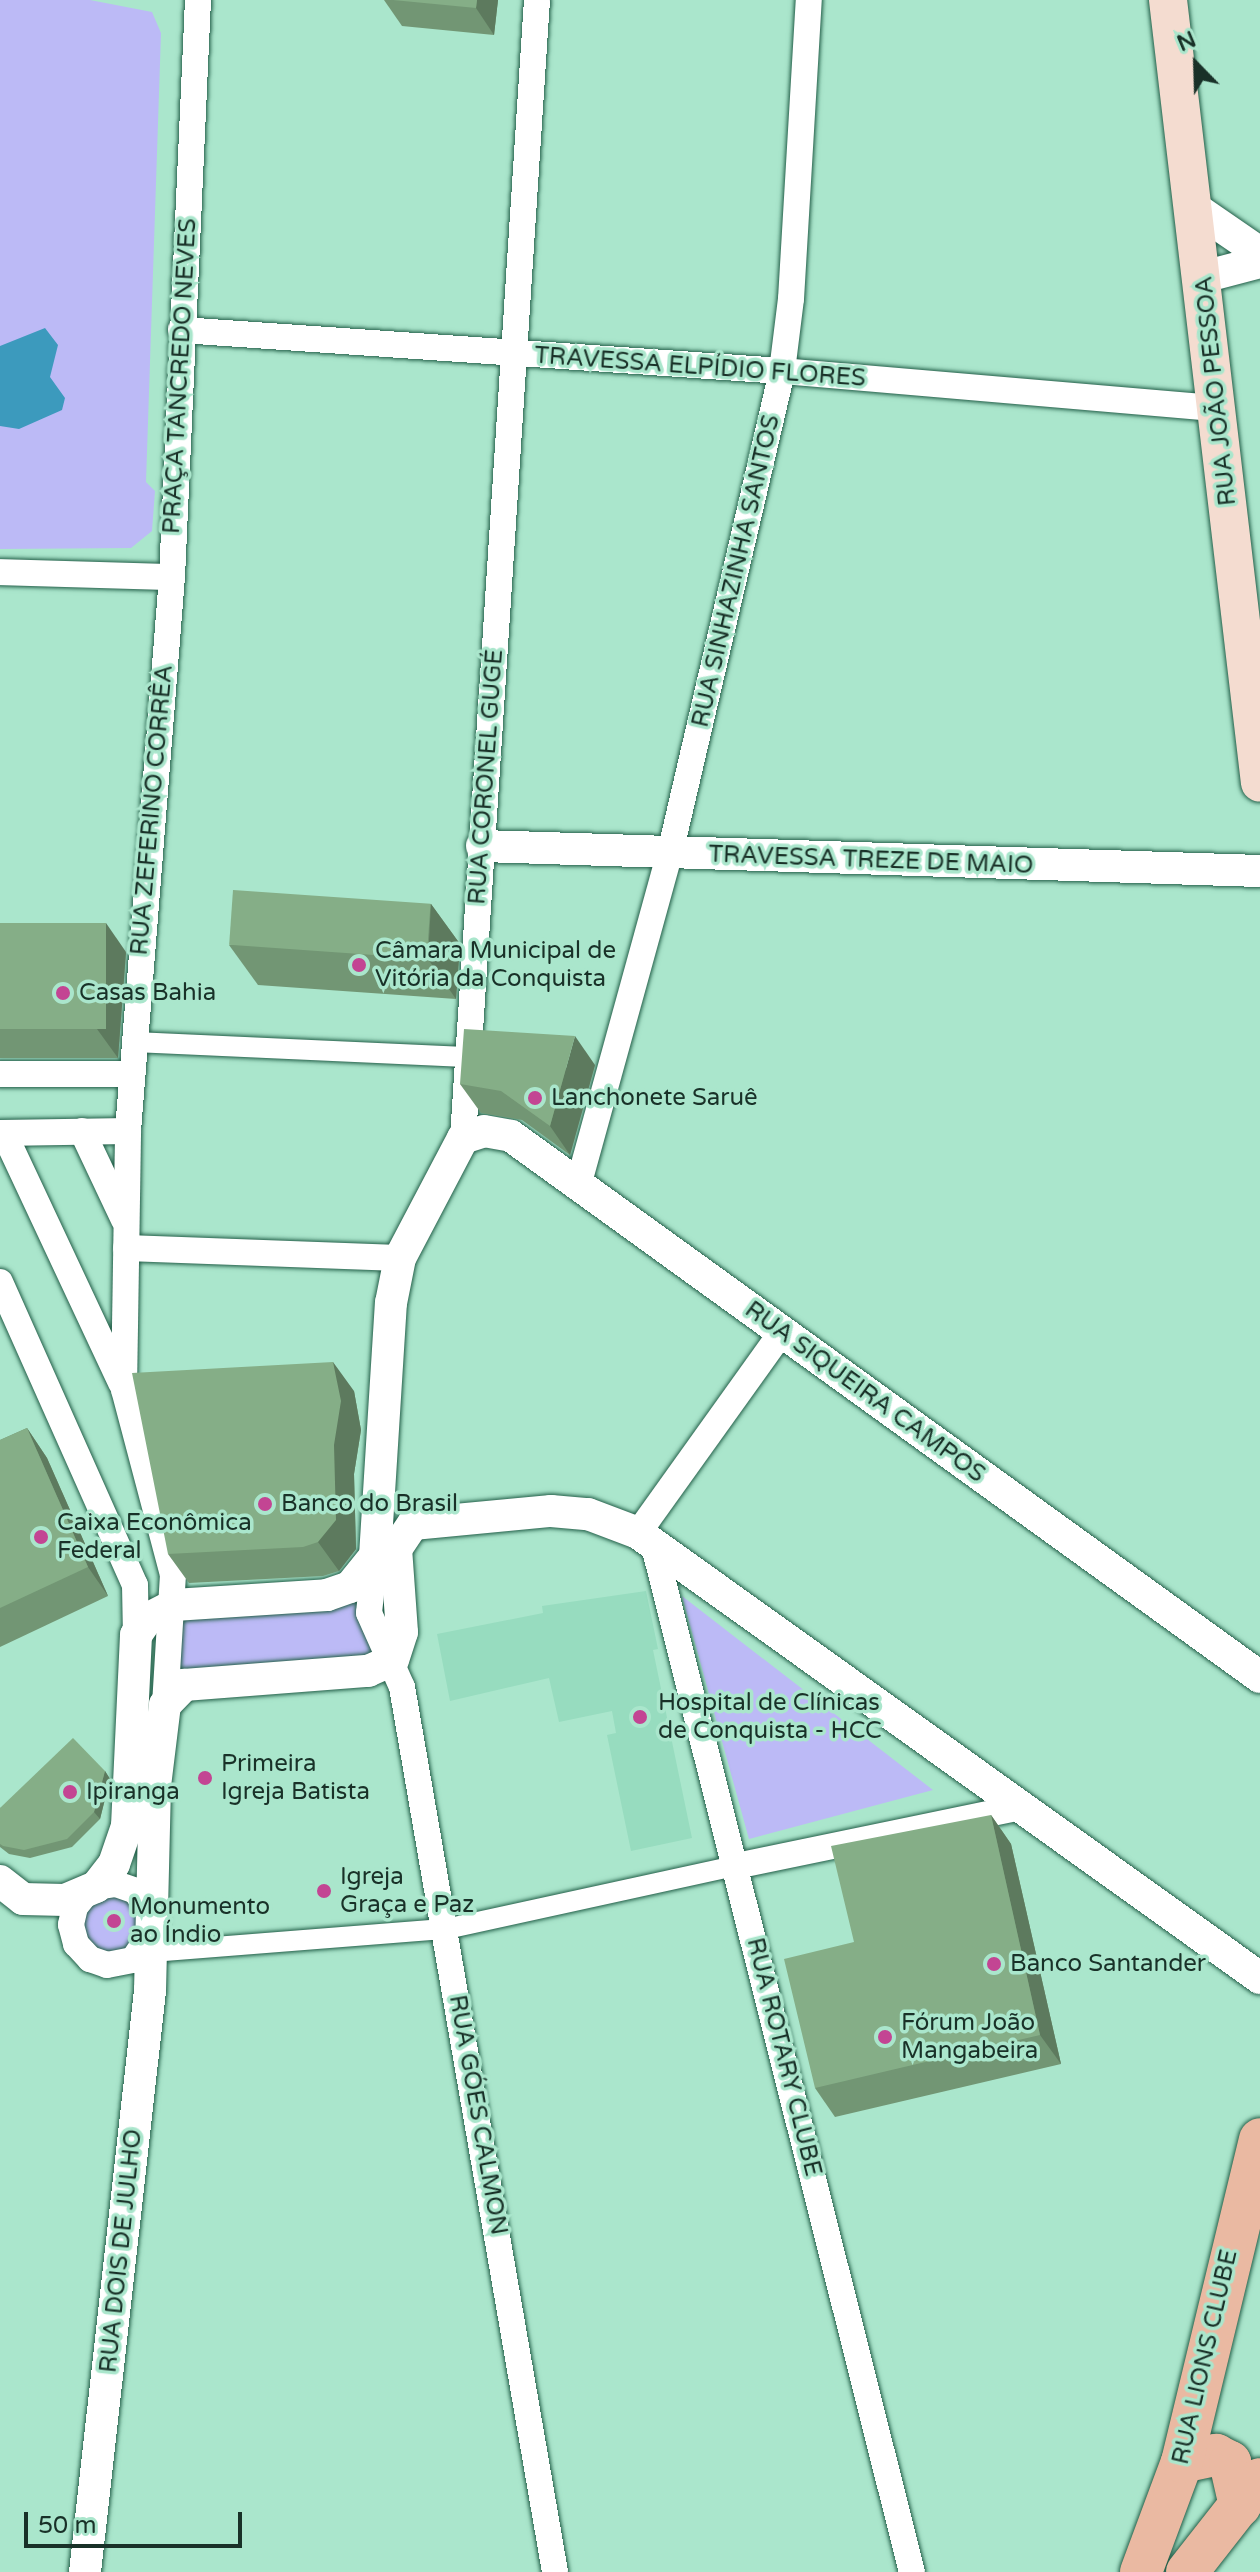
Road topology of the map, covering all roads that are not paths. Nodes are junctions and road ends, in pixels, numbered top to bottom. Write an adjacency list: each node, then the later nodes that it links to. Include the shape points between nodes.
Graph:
1 (537, 0): 10 (street, RUA CORONEL GUGÉ)
2 (809, 0): 11 (street, RUA SINHAZINHA SANTOS)
3 (1168, 0): 5 (main road, RUA JOÃO PESSOA)
4 (197, 2): 9 (street, PRAÇA TANCREDO NEVES)
5 (1196, 209): 6 (street); 8 (main road, RUA JOÃO PESSOA)
6 (1260, 253)
7 (1260, 262): 8 (street)
8 (1203, 277): 12 (main road, RUA JOÃO PESSOA)
9 (181, 330): 10 (street, TRAVESSA ELPÍDIO FLORES); 14 (street, PRAÇA TANCREDO NEVES)
10 (514, 356): 11 (street, TRAVESSA ELPÍDIO FLORES); 16 (street, RUA CORONEL GUGÉ)
11 (782, 371): 12 (street, TRAVESSA ELPÍDIO FLORES); 17 (street, RUA SINHAZINHA SANTOS)
12 (1218, 408): 15 (main road, RUA JOÃO PESSOA)
13 (0, 572): 14 (street)
14 (172, 577): 19 (street, RUA ZEFERINO CORRÊA)
15 (1260, 783)
16 (482, 846): 17 (street, TRAVESSA TREZE DE MAIO); 20 (street, RUA CORONEL GUGÉ)
17 (670, 853): 18 (street, TRAVESSA TREZE DE MAIO); 27 (street, RUA SINHAZINHA SANTOS)
18 (1260, 871)
19 (133, 1042): 20 (street); 22 (street, RUA ZEFERINO CORRÊA)
20 (467, 1057): 26 (street, RUA CORONEL GUGÉ)
21 (0, 1074): 22 (street)
22 (131, 1074): 24 (street, RUA ZEFERINO CORRÊA)
23 (82, 1131): 24 (street); 25 (street); 28 (street)
24 (128, 1131): 28 (street, RUA ZEFERINO CORRÊA)
25 (2, 1133): 32 (street)
26 (463, 1138): 27 (street, RUA SIQUEIRA CAMPOS, via 497,1130); 29 (street, RUA CORONEL GUGÉ)
27 (578, 1186): 31 (street, RUA SIQUEIRA CAMPOS)
28 (127, 1238): 29 (street); 32 (street, RUA ZEFERINO CORRÊA)
29 (400, 1258): 33 (street, RUA CORONEL GUGÉ, via 391,1303)
30 (0, 1282): 38 (street, via 135,1585)
31 (781, 1333): 35 (street); 40 (street, RUA SIQUEIRA CAMPOS)
32 (124, 1390): 37 (street, via 173,1575)
33 (381, 1480): 34 (street, via 392,1508); 36 (street, RUA CORONEL GUGÉ)
34 (434, 1519): 35 (street, via 588,1514); 39 (street, via 403,1532 396,1549 402,1632)
35 (646, 1538): 42 (street); 43 (street, RUA ROTARY CLUBE)
36 (366, 1568): 37 (street, via 327,1595); 39 (street, RUA GÓES CALMON, via 369,1613 377,1639)
37 (174, 1605): 38 (street, via 147,1619); 41 (street)
38 (136, 1635): 45 (street, via 127,1826 114,1864)
39 (393, 1660): 41 (street, via 356,1672); 46 (street, RUA GÓES CALMON)
40 (1260, 1677)
41 (174, 1695): 47 (street, RUA DOIS DE JULHO, via 155,1786)
42 (1022, 1807): 43 (street); 48 (street)
43 (736, 1866): 46 (street); 54 (street, RUA ROTARY CLUBE)
44 (0, 1881): 45 (street, via 23,1899)
45 (82, 1893): 47 (street, via 116,1884 136,1891); 47 (street, via 71,1925 76,1944 90,1959 107,1965 133,1960)
46 (446, 1929): 47 (street); 53 (street, RUA GÓES CALMON)
47 (153, 1933): 52 (street, RUA DOIS DE JULHO)
48 (1260, 1978)
49 (1260, 2139): 50 (main road, RUA LIONS CLUBE)
50 (1182, 2462): 51 (main road, via 1216,2455 1230,2462); 55 (main road, RUA LIONS CLUBE)
51 (1250, 2492): 56 (main road)
52 (85, 2572)
53 (555, 2572)
54 (912, 2572)
55 (1141, 2572)
56 (1187, 2572)

